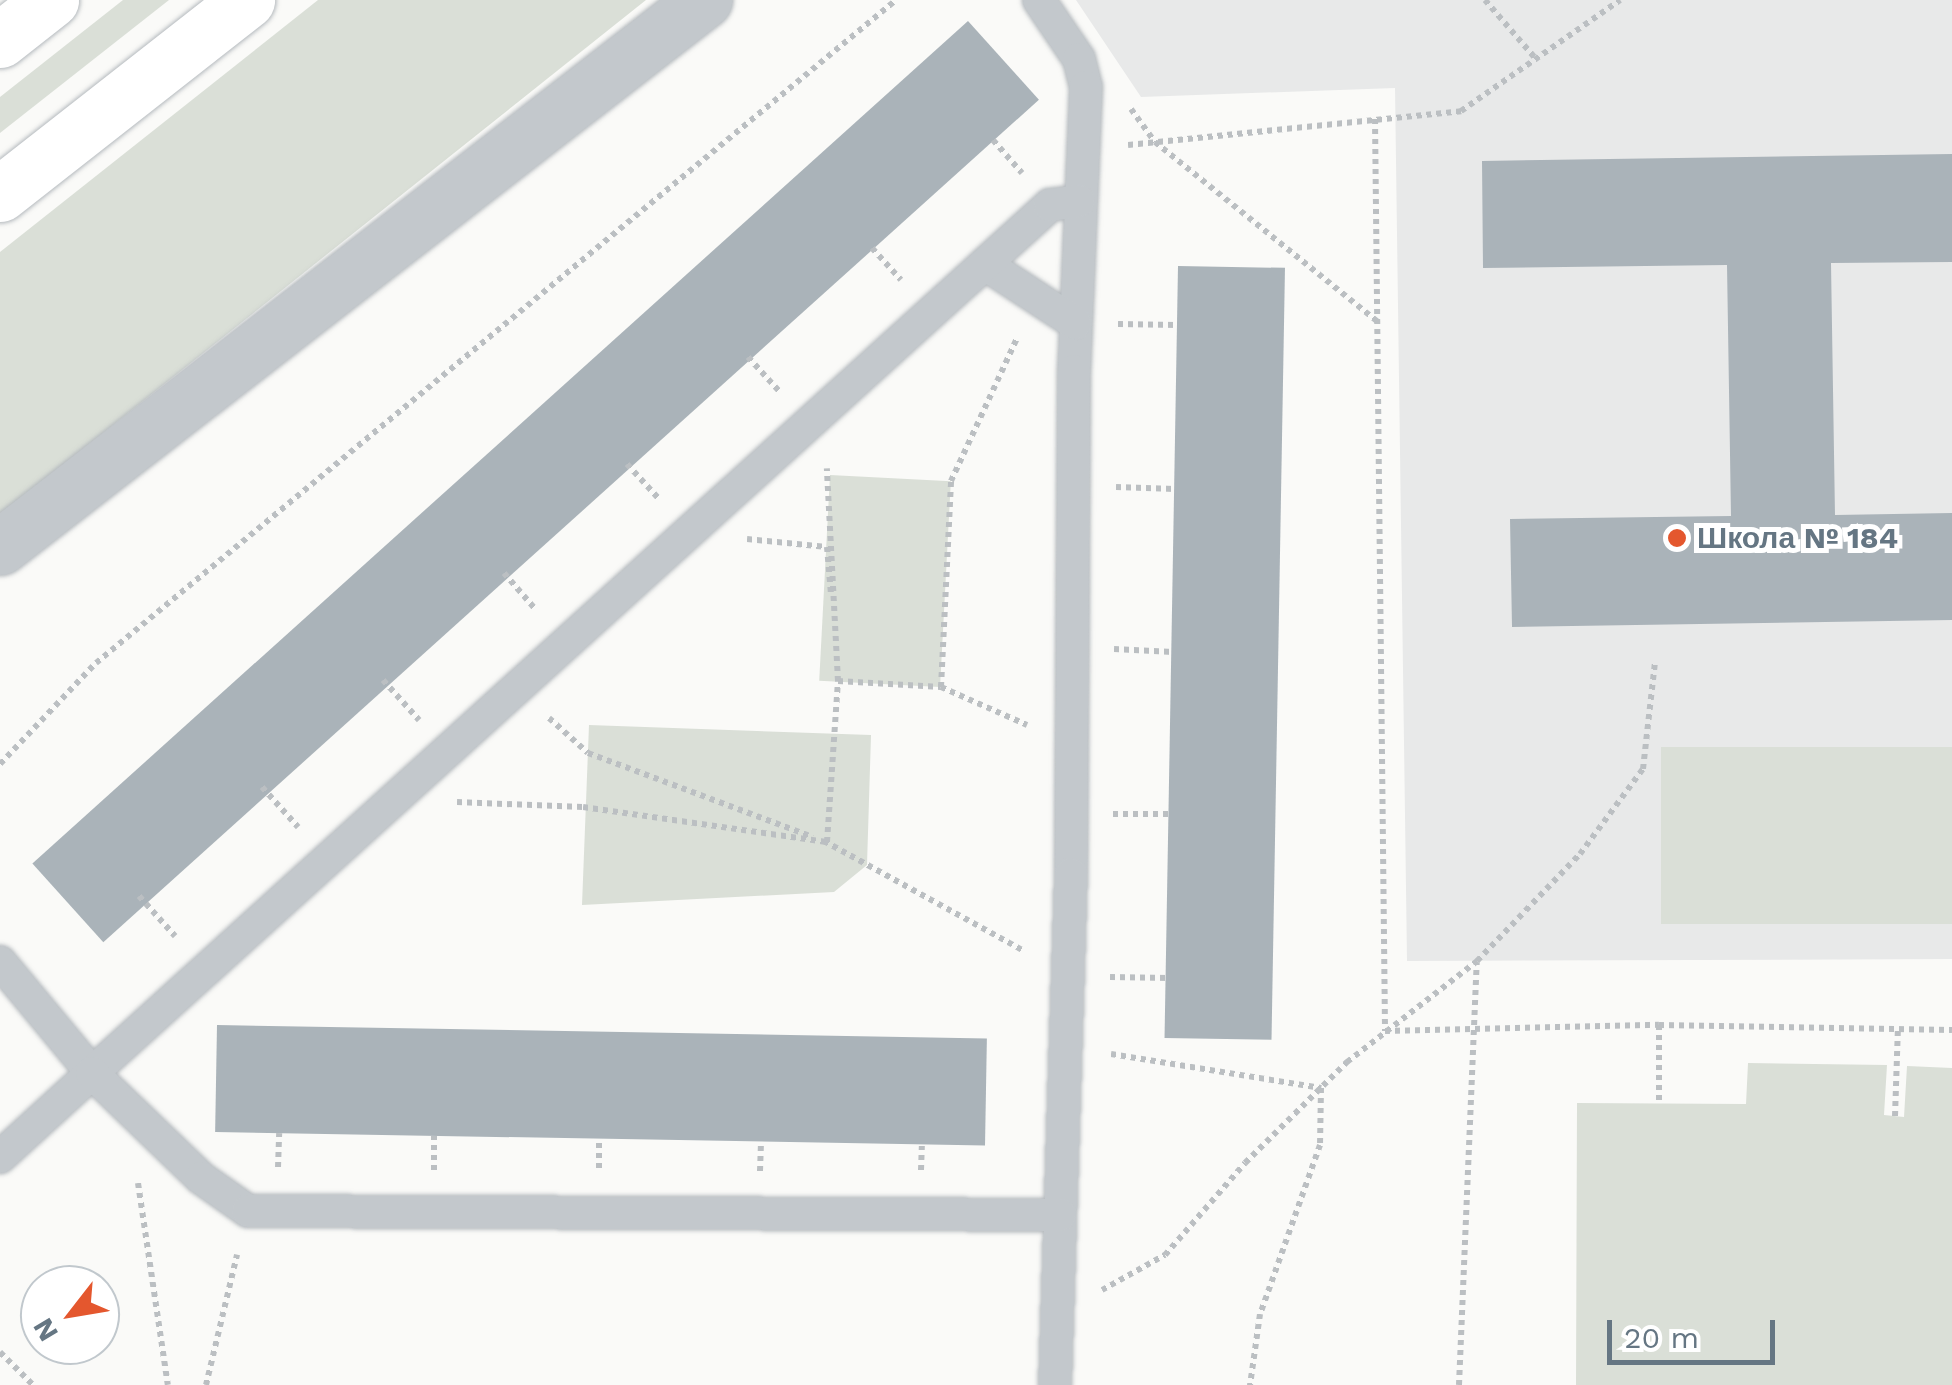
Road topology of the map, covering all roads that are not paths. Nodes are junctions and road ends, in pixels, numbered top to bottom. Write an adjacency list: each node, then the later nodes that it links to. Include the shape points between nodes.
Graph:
1 (51, 0): 5 (main road)
2 (247, 0): 6 (main road)
3 (704, 0): 10 (street)
4 (1040, 0): 7 (lane, via 1079,59 1086,87)
5 (0, 40)
6 (0, 194)
7 (1080, 201): 8 (lane, via 1050,205); 9 (lane)
8 (984, 264): 9 (lane); 12 (lane)
9 (1076, 323): 14 (lane)
10 (0, 547)
11 (0, 962): 12 (lane)
12 (92, 1074): 13 (lane); 14 (lane, via 201,1178 248,1211)
13 (0, 1157)
14 (1060, 1215): 15 (lane)
15 (1055, 1385)

